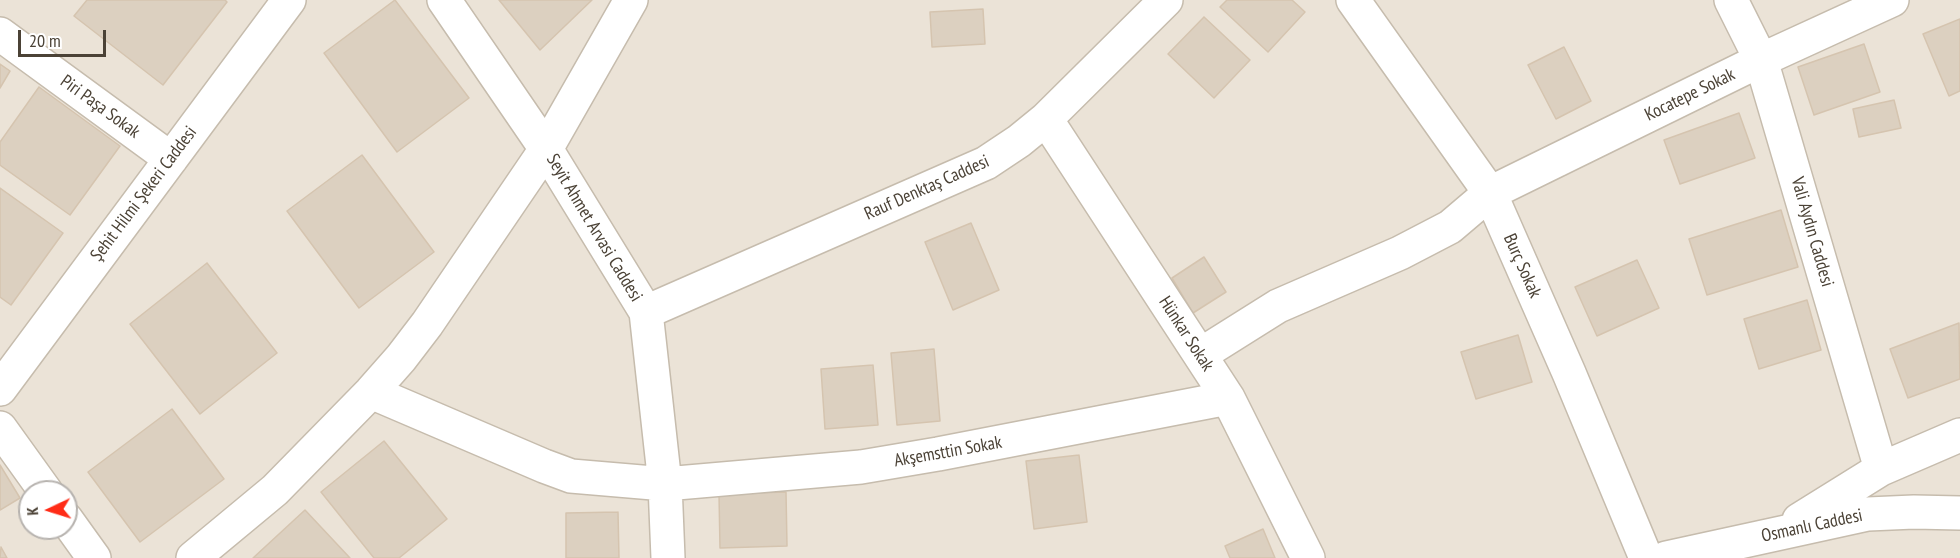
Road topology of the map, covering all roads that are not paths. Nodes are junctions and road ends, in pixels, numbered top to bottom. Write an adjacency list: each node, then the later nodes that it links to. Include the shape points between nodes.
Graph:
1 (289, 0): 12 (street, Şehit Hilmi Şekeri Caddesi)
2 (444, 0): 11 (street, Seyit Ahmet Arvasi Caddesi)
3 (631, 0): 11 (street)
4 (1166, 0): 10 (street, Rauf Denktaş Caddesi)
5 (1353, 0): 13 (street, Burç Sokak)
6 (1731, 0): 9 (street, Vali Aydın Caddesi)
7 (1892, 0): 9 (street, Kocatepe Sokak)
8 (0, 34): 12 (street, Piri Paşa Sokak)
9 (1761, 60): 13 (street, Kocatepe Sokak); 21 (street, Vali Aydın Caddesi)
10 (1046, 119): 14 (street, Rauf Denktaş Caddesi, via 986,163); 15 (street, Hünkar Sokak)
11 (546, 149): 14 (street, Seyit Ahmet Arvasi Caddesi); 17 (street, via 427,324)
12 (171, 159): 16 (street, Şehit Hilmi Şekeri Caddesi)
13 (1490, 193): 15 (street, Kocatepe Sokak, via 1450,227 1278,306); 31 (street, Burç Sokak)
14 (646, 312): 23 (street, Seyit Ahmet Arvasi Caddesi)
15 (1200, 356): 18 (street, Hünkar Sokak)
16 (0, 389)
17 (371, 392): 23 (street, Akşemsttin Sokak, via 571,476); 28 (street, via 275,490)
18 (1228, 398): 23 (street, Akşemsttin Sokak, via 872,465); 30 (street, Hünkar Sokak)
19 (0, 428): 22 (street)
20 (1960, 435): 21 (street)
21 (1881, 469): 25 (street)
22 (37, 480)
23 (665, 484): 29 (street, Seyit Ahmet Arvasi Caddesi)
24 (1960, 513): 25 (street, Osmanlı Caddesi, via 1868,514)
25 (1779, 532): 32 (street, Osmanlı Caddesi)
26 (78, 536): 27 (street)
27 (94, 558)
28 (194, 558)
29 (668, 558)
30 (1308, 558)
31 (1646, 558)
32 (1666, 558)

